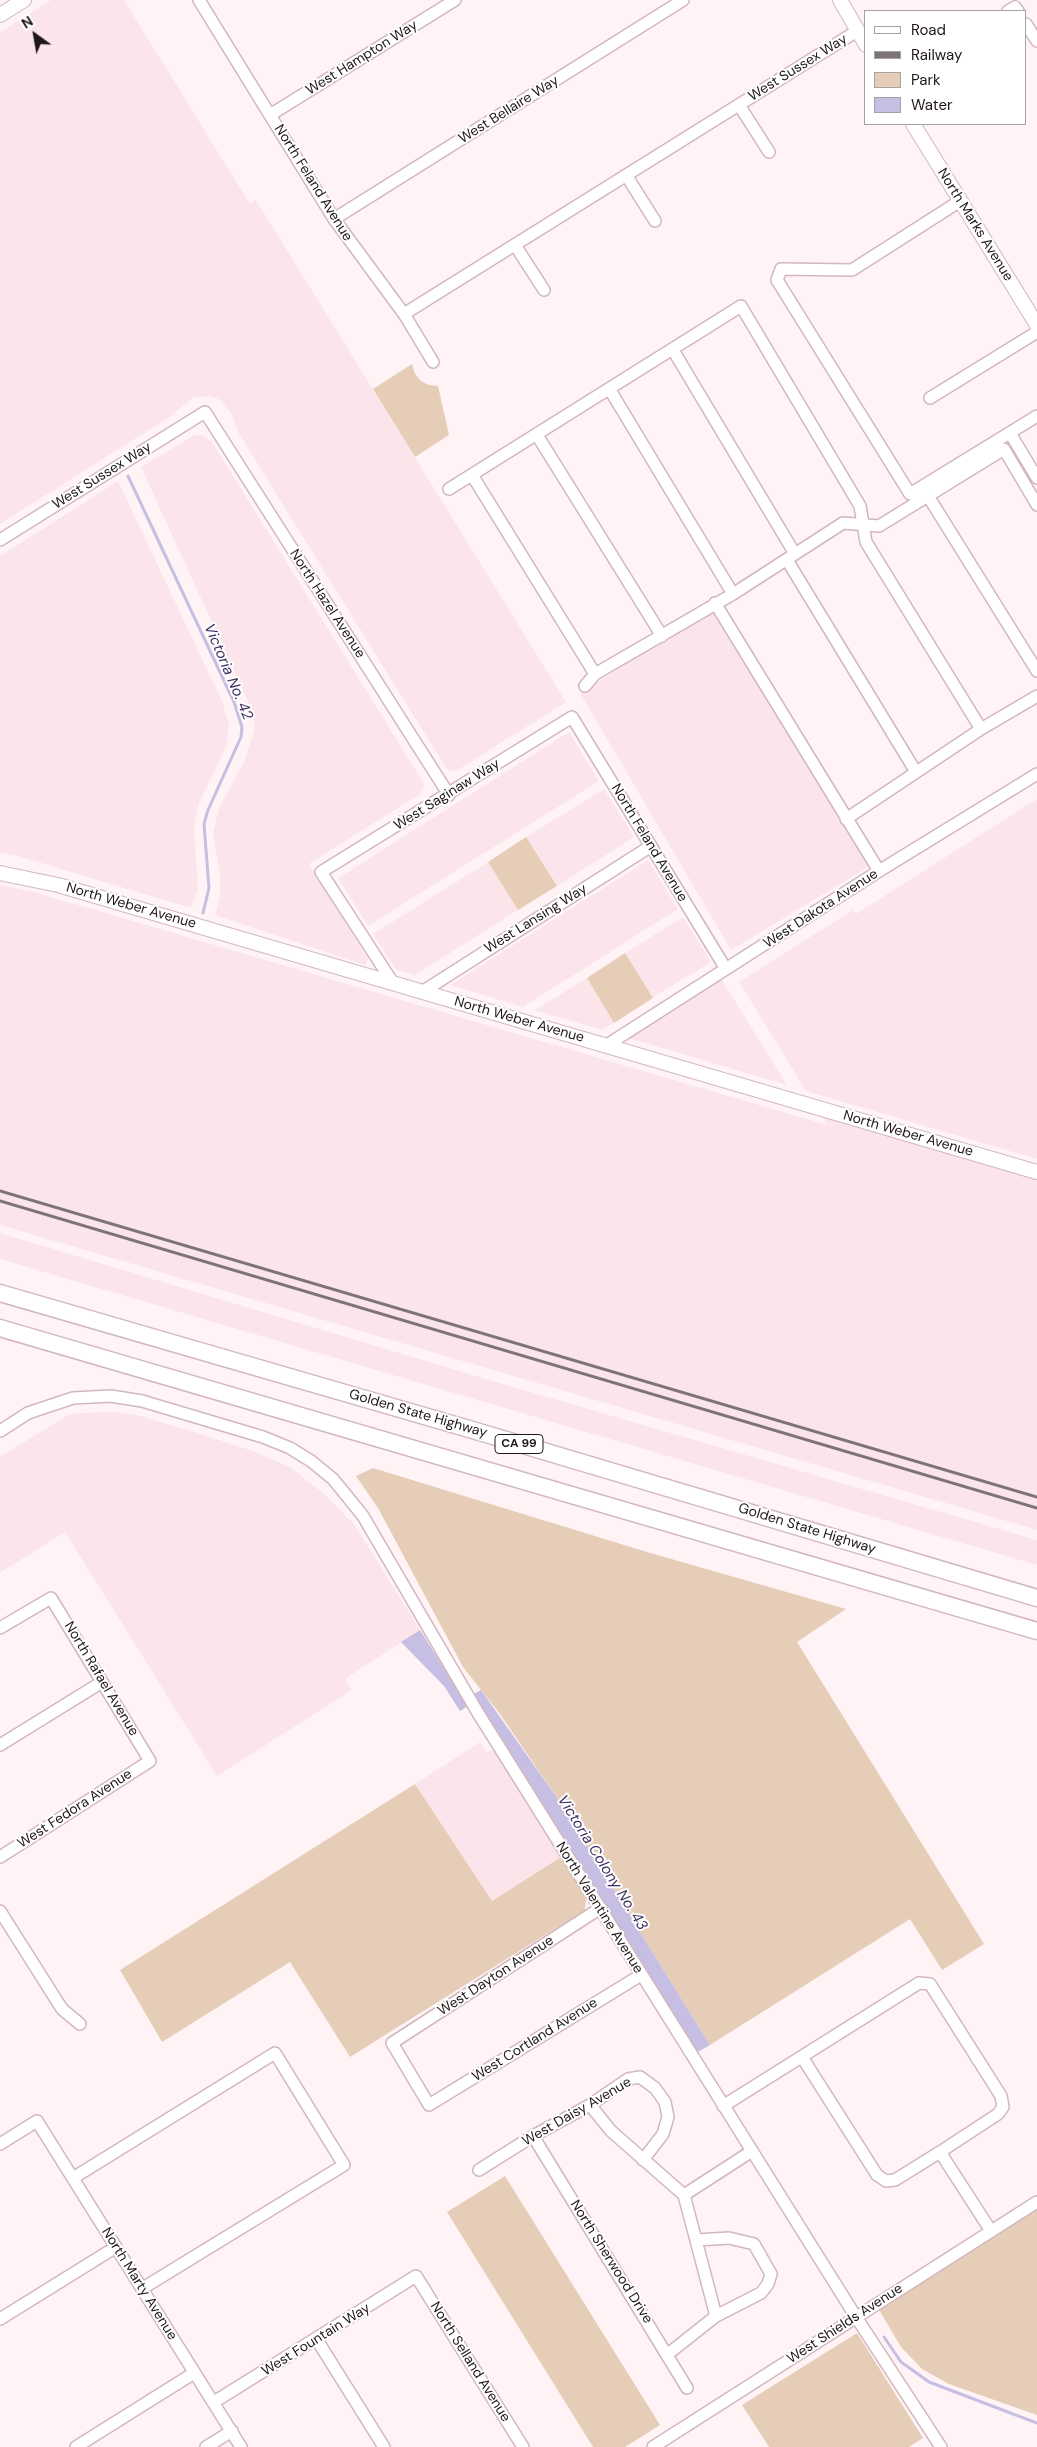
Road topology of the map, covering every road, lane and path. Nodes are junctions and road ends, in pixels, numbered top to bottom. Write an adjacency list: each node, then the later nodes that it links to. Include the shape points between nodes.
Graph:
1 (24, 0): 6 (main road)
2 (455, 0): 12 (street, West Hampton Way)
3 (683, 0): 17 (street, West Bellaire Way)
4 (840, 0): 8 (main road)
5 (203, 1): 12 (street, North Feland Avenue)
6 (0, 15)
7 (1027, 26): 10 (street)
8 (857, 31): 9 (main road); 11 (street, West Sussex Way)
9 (864, 42)
10 (1037, 42)
11 (739, 105): 14 (street, West Sussex Way); 15 (street, West Sussex Way)
12 (270, 115): 17 (street, North Feland Avenue)
13 (914, 125): 16 (main road, North Marks Avenue)
14 (769, 152)
15 (626, 175): 18 (street); 19 (street, West Sussex Way)
16 (960, 202): 22 (main road, North Marks Avenue); 30 (street, via 852,270 782,269 777,280 910,494)
17 (334, 219): 21 (street, North Feland Avenue)
18 (655, 221)
19 (515, 245): 20 (street); 21 (street, West Sussex Way)
20 (544, 290)
21 (404, 314): 25 (street, North Feland Avenue)
22 (1037, 325)
23 (1037, 332): 27 (street)
24 (673, 350): 26 (street); 37 (street, via 741,306 860,506); 39 (street)
25 (433, 362)
26 (610, 390): 31 (street); 40 (street)
27 (930, 398)
28 (205, 412): 38 (street, West Sussex Way); 51 (street, North Hazel Avenue)
29 (1037, 416): 30 (street)
30 (1010, 433): 33 (street)
31 (537, 435): 32 (street); 42 (street)
32 (472, 475): 34 (street); 44 (street)
33 (1037, 478)
34 (450, 489)
35 (928, 496): 36 (street, via 1004,449); 37 (street, via 880,526); 43 (street)
36 (1037, 504)
37 (863, 523): 39 (street, via 843,523); 48 (street, via 866,542)
38 (0, 540)
39 (791, 557): 40 (street); 49 (street)
40 (733, 594): 41 (street)
41 (714, 603): 42 (street); 52 (street)
42 (662, 636): 44 (street)
43 (1037, 671)
44 (595, 674): 45 (street)
45 (585, 686)
46 (1037, 696): 48 (street)
47 (572, 717): 51 (street, West Saginaw Way); 53 (street, North Feland Avenue)
48 (981, 729): 49 (street)
49 (916, 772): 52 (street)
50 (1037, 774): 54 (street, West Dakota Avenue)
51 (449, 795): 57 (street, West Saginaw Way, via 321,872)
52 (846, 819): 54 (street)
53 (651, 846): 56 (street, North Feland Avenue); 58 (street, West Lansing Way)
54 (879, 871): 56 (street, West Dakota Avenue)
55 (0, 873): 57 (main road, North Weber Avenue, via 58,884)
56 (726, 969): 59 (street, West Dakota Avenue)
57 (393, 983): 58 (main road, North Weber Avenue)
58 (422, 992): 59 (main road, North Weber Avenue)
59 (606, 1045): 60 (main road, North Weber Avenue)
60 (1037, 1172)
61 (0, 1293): 64 (highway, Golden State Highway / CA 99)
62 (0, 1328): 66 (highway, CA 99)
63 (0, 1431): 71 (street, North Valentine Avenue, via 28,1413 53,1404 111,1396 142,1401 264,1437 311,1460 352,1500)
64 (1037, 1598)
65 (0, 1628): 67 (street, North Rafael Avenue, via 51,1598)
66 (1037, 1631)
67 (102, 1682): 68 (street); 69 (street, North Rafael Avenue)
68 (0, 1745)
69 (150, 1761): 70 (street, West Fedora Avenue)
70 (0, 1857)
71 (599, 1909): 73 (street, North Valentine Avenue); 76 (street, West Dayton Avenue, via 392,2043)
72 (0, 1911): 74 (street, via 62,2009)
73 (641, 1975): 76 (street, West Cortland Avenue); 78 (street, North Valentine Avenue)
74 (80, 2024)
75 (802, 2057): 78 (street); 82 (street, via 877,2175 886,2181 895,2180); 82 (street, via 919,1983 930,1984 1001,2096 1003,2107 998,2114)
76 (429, 2105)
77 (590, 2105): 79 (street, West Daisy Avenue); 83 (street, via 611,2131); 83 (street, West Daisy Avenue, via 628,2079 640,2077 655,2088 665,2102 668,2117 664,2134)
78 (723, 2106): 81 (street, North Valentine Avenue)
79 (534, 2136): 84 (street, West Daisy Avenue); 97 (street, North Sherwood Drive)
80 (0, 2144): 85 (street, North Marty Avenue, via 37,2121)
81 (752, 2150): 86 (street); 94 (street, North Valentine Avenue)
82 (940, 2152): 88 (street)
83 (643, 2160): 86 (street)
84 (479, 2170)
85 (73, 2178): 90 (street, North Marty Avenue); 92 (street, via 275,2053 344,2165)
86 (684, 2195): 89 (street)
87 (1037, 2202): 88 (street, West Shields Avenue)
88 (991, 2231): 94 (street, West Shields Avenue)
89 (696, 2240): 93 (street); 93 (street, via 729,2238 754,2244 771,2274 761,2294)
90 (116, 2247): 92 (street, North Marty Avenue); 95 (street)
91 (416, 2276): 96 (street, West Fountain Way); 106 (street, North Selland Avenue)
92 (143, 2288): 98 (street, North Marty Avenue)
93 (716, 2316): 97 (street)
94 (856, 2317): 107 (street, West Shields Avenue); 108 (street, North Valentine Avenue)
95 (0, 2320)
96 (317, 2340): 100 (street, West Fountain Way); 105 (street)
97 (668, 2354): 99 (street, North Sherwood Drive)
98 (194, 2373): 100 (street, North Marty Avenue); 102 (street)
99 (687, 2388)
100 (214, 2402): 101 (street, North Marty Avenue)
101 (232, 2431): 103 (street); 104 (street, North Marty Avenue)
102 (76, 2447)
103 (206, 2447)
104 (241, 2447)
105 (384, 2447)
106 (523, 2447)
107 (653, 2447)
108 (941, 2447)

